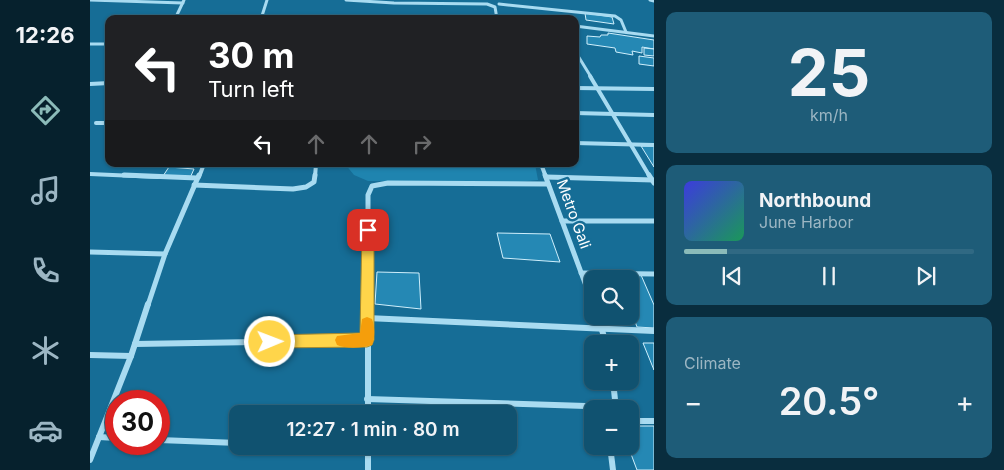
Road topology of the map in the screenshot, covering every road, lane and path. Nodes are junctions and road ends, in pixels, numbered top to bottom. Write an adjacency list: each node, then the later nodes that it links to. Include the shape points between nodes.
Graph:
1 (90, 0): 8 (street)
2 (267, 0): 12 (street)
3 (346, 0): 7 (street)
4 (504, 0): 9 (street)
5 (650, 0): 6 (street)
6 (654, 0)
7 (418, 1): 10 (street, via 479,3)
8 (184, 2): 11 (street)
9 (499, 4): 10 (street); 15 (street, via 615,16)
10 (495, 7): 13 (street)
11 (177, 15)
12 (262, 15)
13 (496, 15)
14 (579, 26): 15 (street)
15 (626, 32): 16 (street)
16 (654, 36)
17 (90, 44): 18 (street)
18 (105, 44)
19 (579, 57): 23 (street)
20 (105, 83): 21 (street)
21 (90, 84)
22 (579, 88): 23 (street)
23 (598, 88): 24 (street); 26 (street)
24 (654, 89)
25 (579, 113): 26 (street)
26 (613, 114): 27 (street); 31 (street)
27 (654, 115)
28 (96, 123): 29 (street)
29 (105, 124)
30 (579, 143): 31 (street)
31 (631, 144): 32 (street); 39 (street)
32 (654, 145)
33 (202, 167): 38 (street)
34 (316, 167): 41 (street, via 314,182 293,189)
35 (542, 167): 37 (street, Metro Gali)
36 (90, 174): 38 (street)
37 (546, 177): 39 (street); 40 (street, Metro Gali)
38 (197, 178): 41 (street)
39 (653, 181)
40 (548, 184): 42 (street, Metro Gali); 49 (street, via 388,183 372,186 369,191)
41 (194, 185): 45 (street)
42 (562, 220): 43 (street); 46 (street, Metro Gali)
43 (654, 221)
44 (90, 252): 45 (street)
45 (165, 254): 55 (street)
46 (581, 273): 47 (street); 48 (street, Metro Gali)
47 (654, 274)
48 (584, 281)
49 (367, 318): 51 (street); 54 (street)
50 (601, 325): 51 (street)
51 (603, 329): 52 (street); 53 (street)
52 (654, 331)
53 (604, 335)
54 (367, 340): 55 (street); 58 (street)
55 (135, 344): 57 (street)
56 (90, 355): 57 (street)
57 (131, 356): 63 (street)
58 (367, 399): 59 (street); 60 (street)
59 (367, 405)
60 (584, 407)
61 (639, 421): 62 (street)
62 (654, 421)
63 (99, 437): 64 (street); 69 (street)
64 (105, 437)
65 (170, 440): 66 (street)
66 (229, 443)
67 (368, 455): 70 (street)
68 (611, 455): 71 (street)
69 (90, 460)
70 (368, 470)
71 (612, 470)

